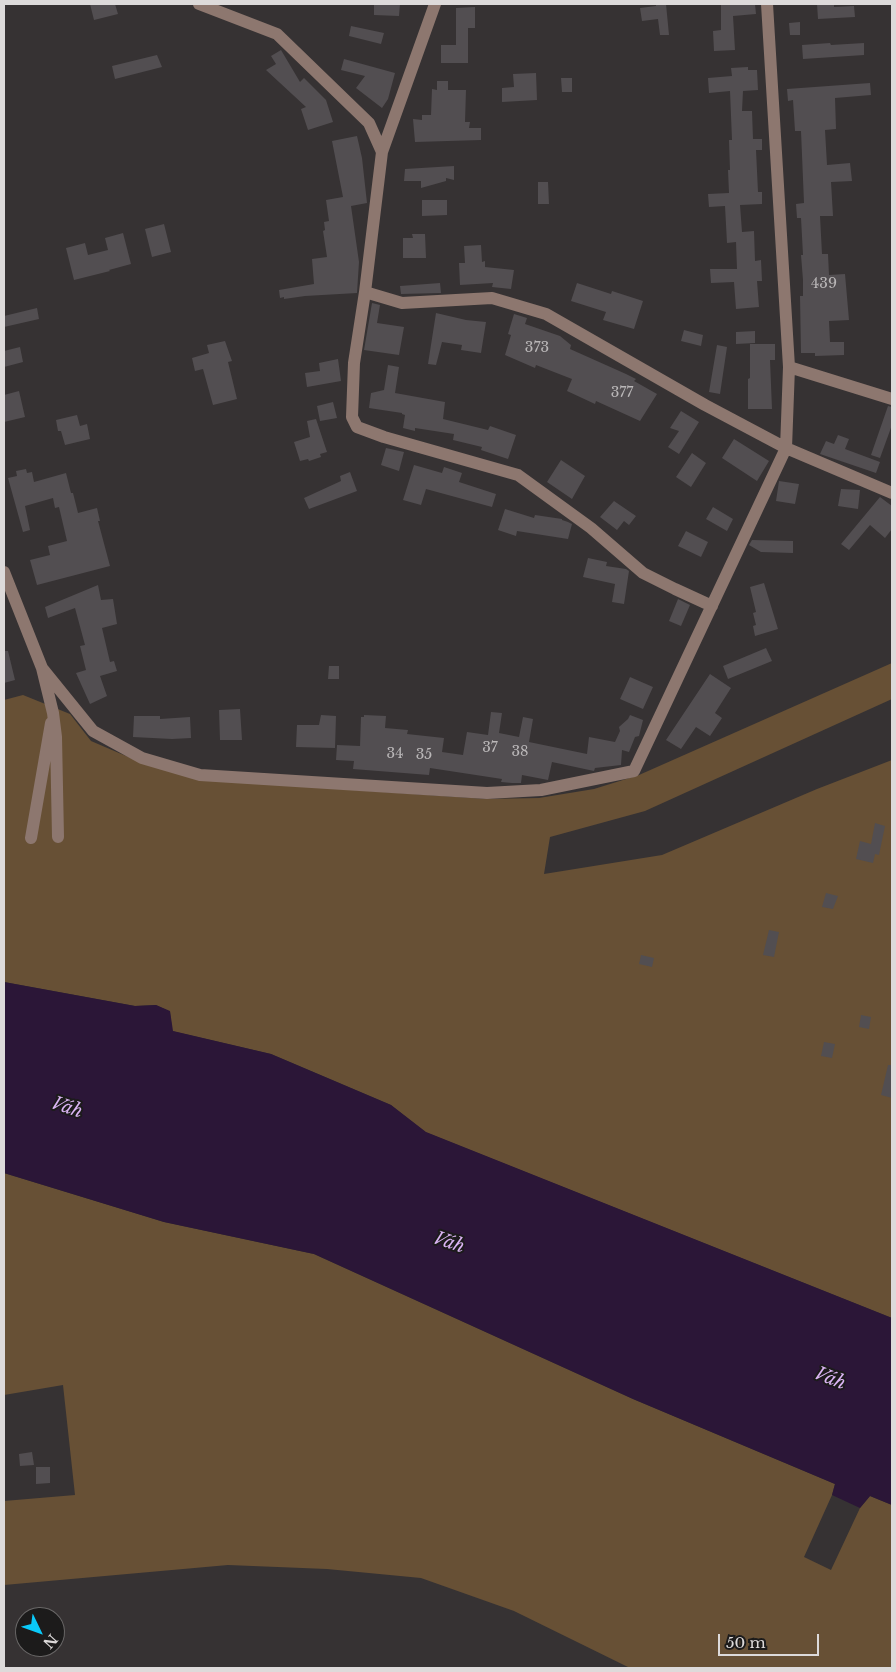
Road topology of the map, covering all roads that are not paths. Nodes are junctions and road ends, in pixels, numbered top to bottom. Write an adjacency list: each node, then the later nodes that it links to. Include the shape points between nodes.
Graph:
1 (199, 4): 4 (street, via 277,34 369,123)
2 (435, 4): 4 (street)
3 (767, 4): 6 (street)
4 (382, 152): 5 (street)
5 (365, 292): 8 (street, via 402,303 492,298 546,314); 11 (street, via 354,363 352,417 358,427 518,474 643,573)
6 (789, 367): 7 (street); 8 (street)
7 (892, 399)
8 (786, 448): 9 (street); 11 (street)
9 (892, 492)
10 (4, 572): 12 (street)
11 (712, 606): 12 (street, via 634,771 541,790 487,793 200,775 142,758 93,731)
12 (42, 668): 13 (street)
13 (53, 713): 14 (street); 15 (street)
14 (58, 837)
15 (31, 838)

